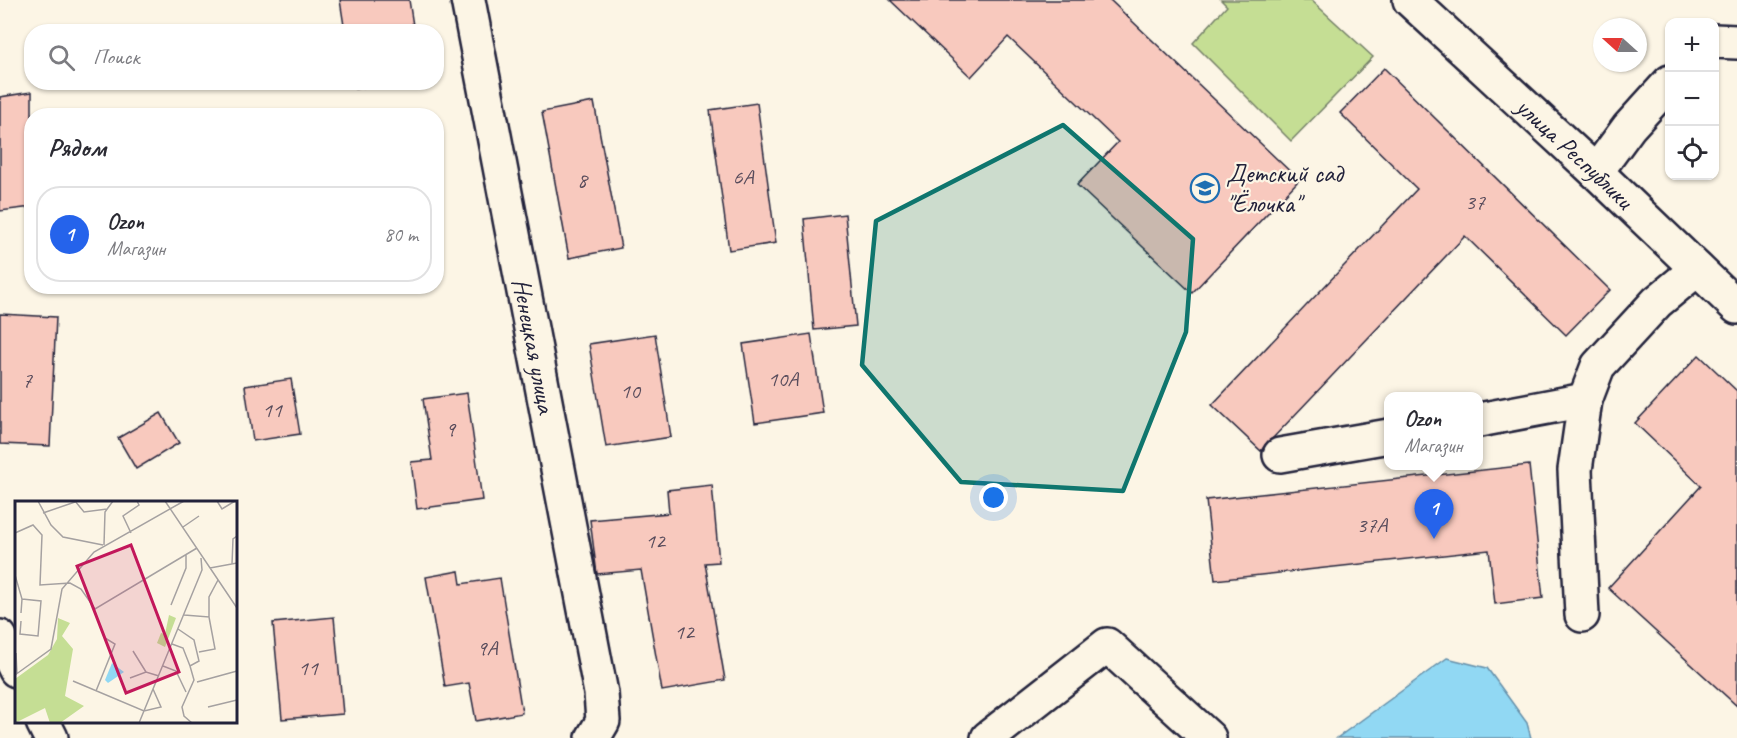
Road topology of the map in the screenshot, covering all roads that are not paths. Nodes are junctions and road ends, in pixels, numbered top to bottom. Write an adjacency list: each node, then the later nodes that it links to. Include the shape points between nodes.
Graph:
1 (468, 0): 18 (street, Ненецкая улица, via 601,693 603,721)
2 (1410, 0): 6 (street, улица Республики)
3 (1719, 41): 4 (street)
4 (1737, 42)
5 (1665, 87): 6 (street)
6 (1596, 172): 7 (street, улица Республики)
7 (1697, 269): 8 (street, улица Республики); 9 (street, via 1657,302 1598,366)
8 (1737, 307)
9 (1585, 400): 10 (street); 13 (street, via 1575,470)
10 (1483, 419)
11 (1384, 437): 12 (street)
12 (1280, 455)
13 (1582, 615)
14 (0, 637): 15 (street)
15 (15, 668)
16 (44, 723): 17 (street)
17 (51, 738)
18 (593, 738)
19 (988, 738): 20 (street, via 1107,645)
20 (1209, 738)

